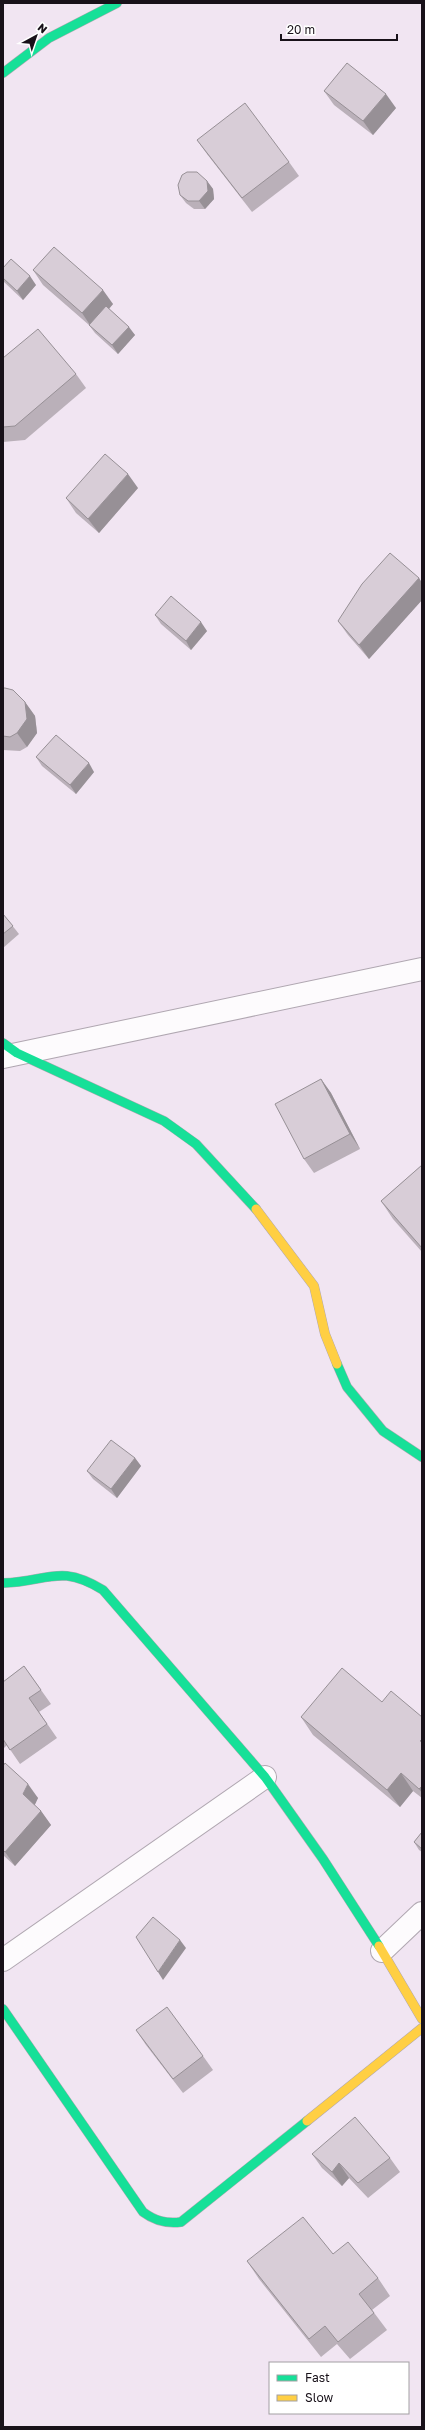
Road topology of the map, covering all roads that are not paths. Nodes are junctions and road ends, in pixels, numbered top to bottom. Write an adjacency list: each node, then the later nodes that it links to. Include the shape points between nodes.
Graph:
1 (117, 3): 2 (street, via 49,38)
2 (3, 73)
3 (422, 969): 4 (street)
4 (8, 1051): 5 (street, via 164,1121 196,1144 248,1199 314,1286 325,1334 347,1387 383,1431)
5 (422, 1457)
6 (3, 1583): 7 (street, via 18,1584 64,1572 88,1579 103,1590)
7 (265, 1777): 9 (street, via 323,1859); 10 (street)
8 (422, 1913): 9 (street)
9 (382, 1950): 12 (street)
10 (3, 1960)
11 (3, 2009): 13 (street, via 143,2212 155,2221 169,2224 181,2222)
12 (422, 2019)
13 (422, 2028)

